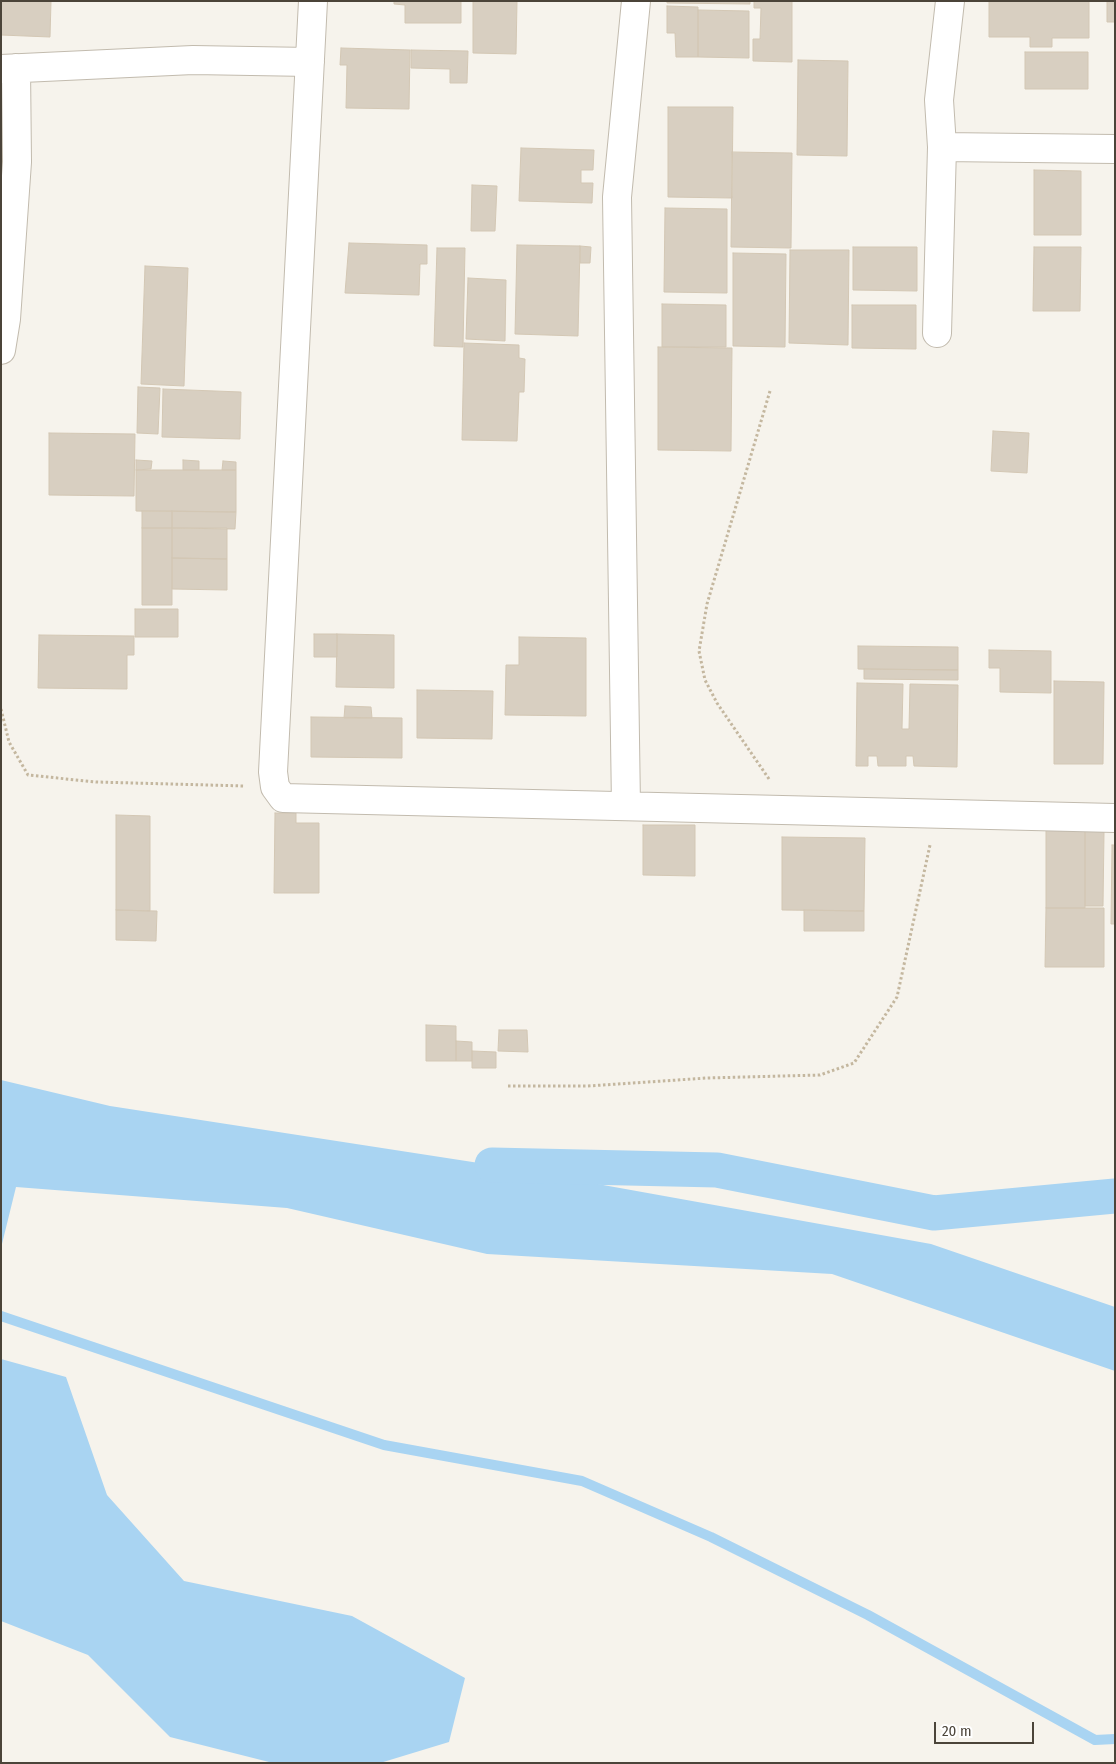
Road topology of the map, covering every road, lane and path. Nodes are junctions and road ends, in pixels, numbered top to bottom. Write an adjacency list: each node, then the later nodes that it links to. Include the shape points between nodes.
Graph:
1 (313, 1): 4 (street)
2 (636, 1): 13 (street, via 617,197)
3 (950, 1): 6 (street, via 939,100)
4 (310, 62): 5 (street, via 193,60); 12 (street, via 273,772)
5 (9, 68): 9 (street, via 17,162)
6 (942, 147): 7 (street); 8 (street)
7 (1115, 149)
8 (937, 333)
9 (1, 350)
10 (770, 391): 14 (path, via 707,604 699,651 705,680 717,703)
11 (1, 709): 12 (path, via 9,742 28,775 96,782)
12 (275, 787): 13 (street, via 283,798)
13 (626, 806): 14 (street)
14 (791, 810): 15 (street)
15 (936, 814): 16 (street); 17 (path, via 897,997 854,1063 820,1074 588,1086)
16 (1115, 818)
17 (508, 1086)

